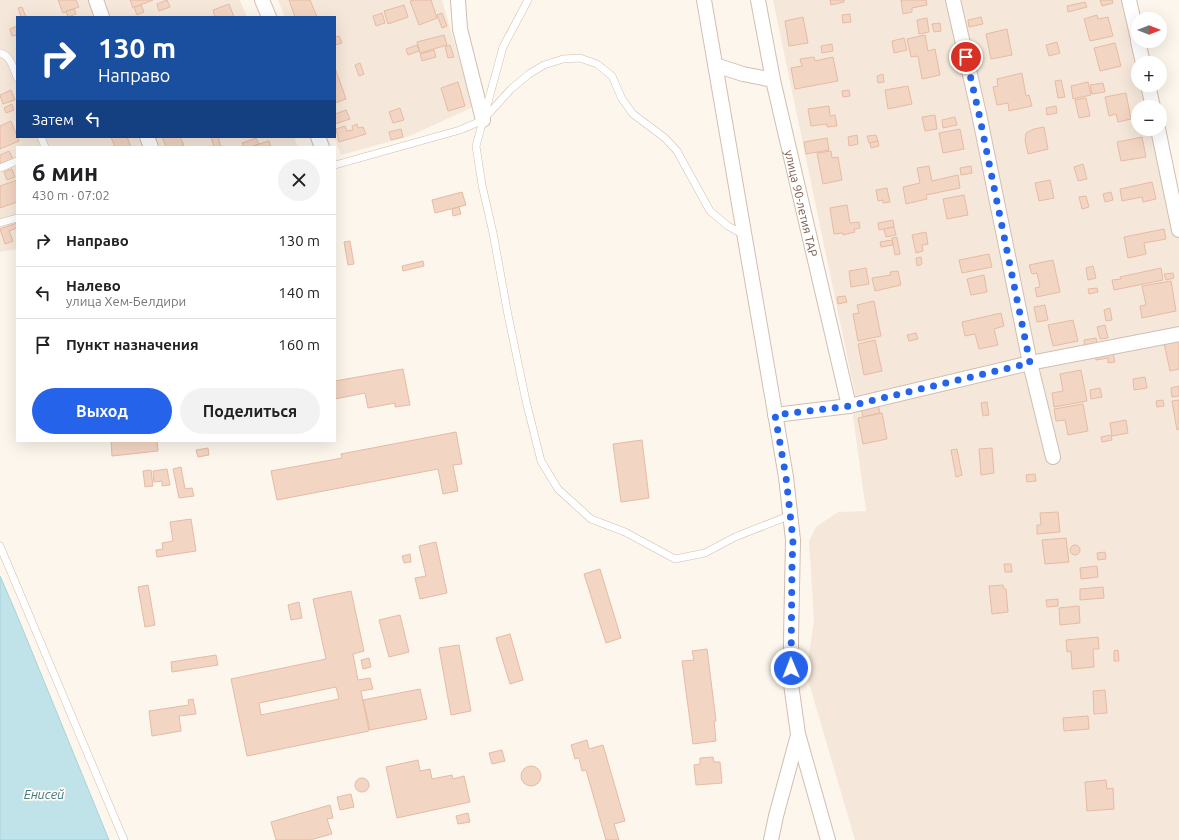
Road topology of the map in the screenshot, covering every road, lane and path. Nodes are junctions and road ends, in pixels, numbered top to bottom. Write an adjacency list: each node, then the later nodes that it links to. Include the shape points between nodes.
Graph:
1 (96, 0): 10 (street)
2 (262, 0): 11 (street)
3 (458, 0): 16 (street, via 460,29)
4 (528, 0): 16 (lane, via 503,47)
5 (704, 0): 13 (street)
6 (758, 0): 15 (street, улица 90-летия ТАР)
7 (953, 0): 26 (street)
8 (1129, 0): 9 (street)
9 (1132, 12)
10 (102, 16)
11 (269, 16)
12 (0, 53): 14 (lane, via 10,59)
13 (715, 65): 15 (street); 24 (street)
14 (16, 74)
15 (773, 80): 27 (street, улица 90-летия ТАР)
16 (483, 120): 19 (lane, via 460,130); 24 (lane, via 511,90 544,65 563,59 580,58 597,64 612,76 622,99 633,114 678,151 710,211); 30 (lane, via 476,146 508,315 541,461 558,489 591,519 625,532 675,559 705,552)
17 (1159, 136): 23 (street)
18 (16, 161): 20 (lane)
19 (336, 165)
20 (0, 168)
21 (16, 218): 22 (lane)
22 (0, 223)
23 (1179, 230)
24 (744, 235): 28 (street)
25 (1179, 334): 26 (street)
26 (1030, 363): 27 (street); 29 (street)
27 (849, 406): 28 (street)
28 (775, 415): 30 (street)
29 (1053, 457)
30 (791, 515): 32 (street, via 791,684)
31 (0, 546): 33 (lane)
32 (798, 734): 34 (street); 35 (street)
33 (124, 840)
34 (771, 840)
35 (828, 840)

